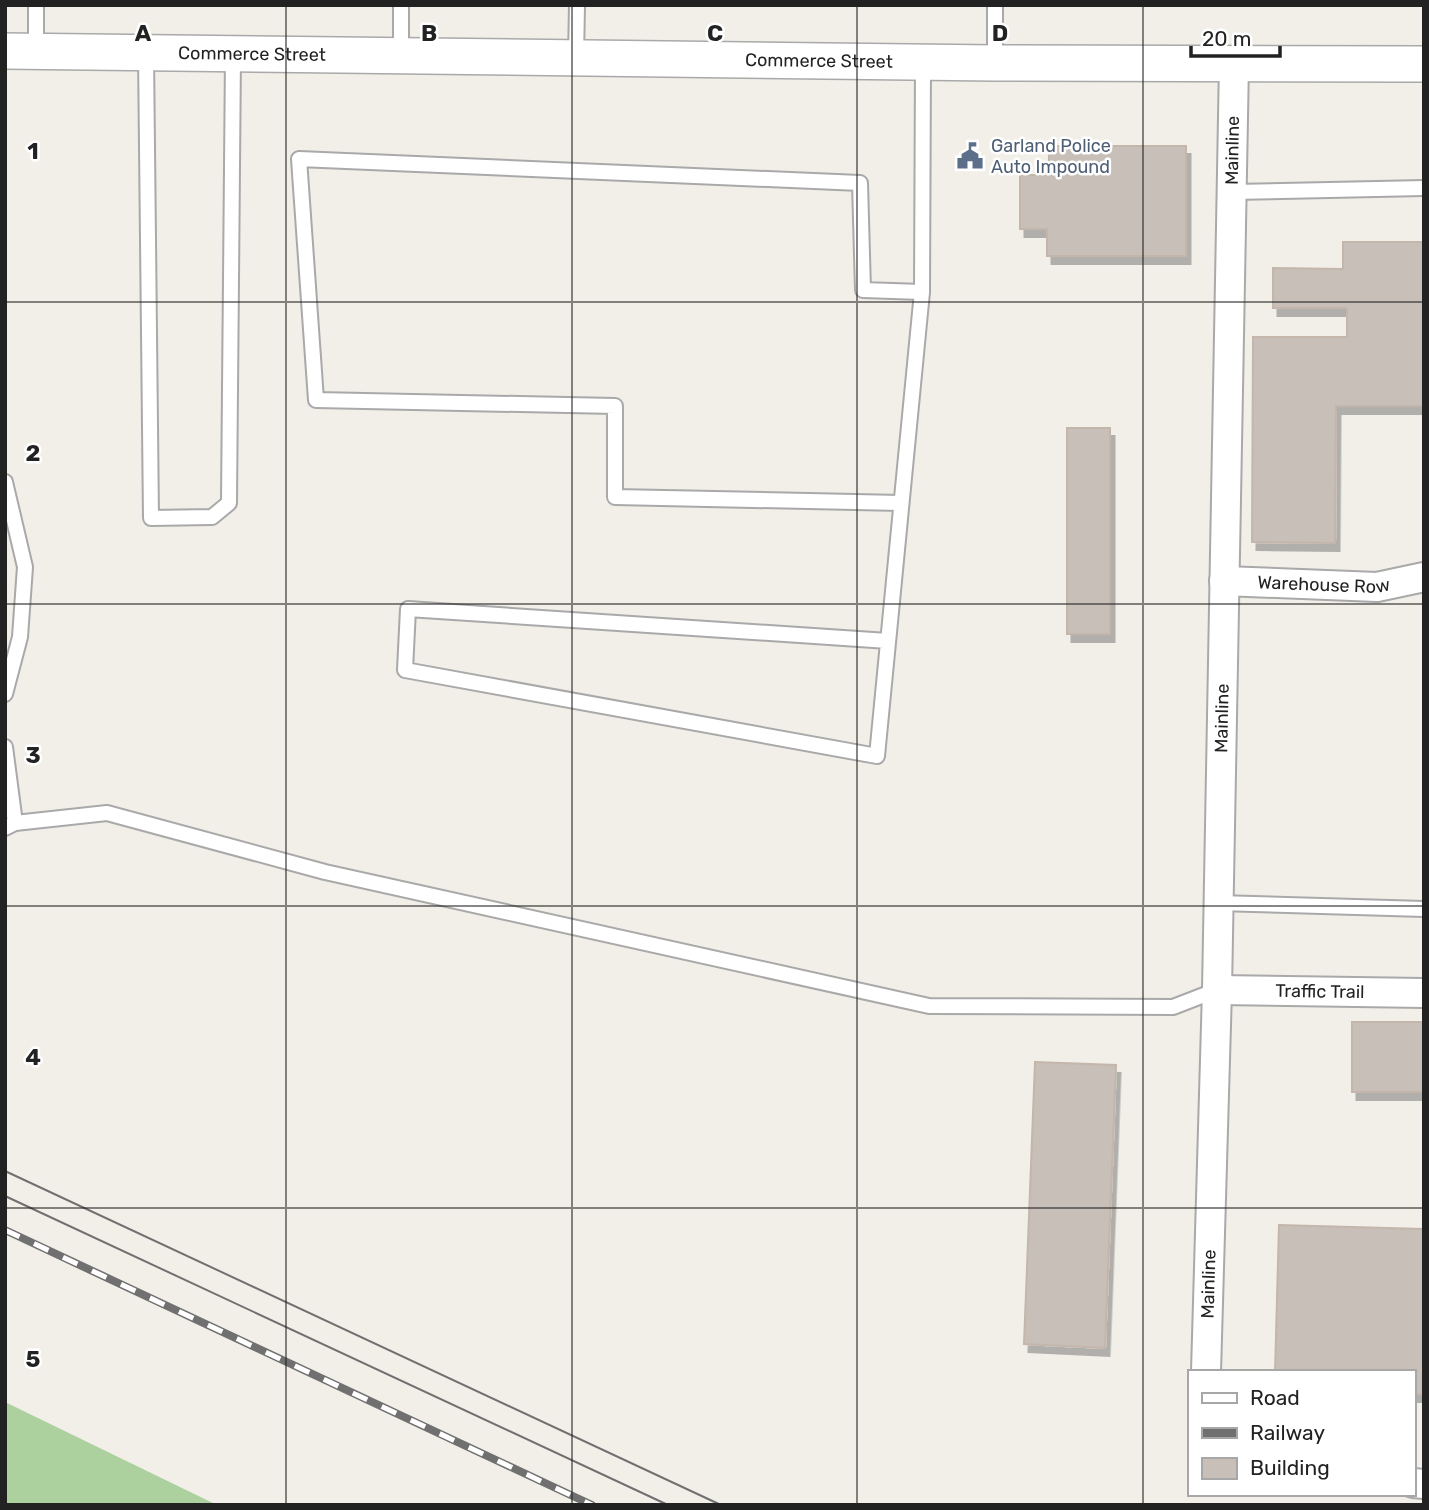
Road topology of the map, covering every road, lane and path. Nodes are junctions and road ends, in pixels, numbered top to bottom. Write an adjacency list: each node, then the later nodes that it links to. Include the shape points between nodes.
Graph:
1 (36, 5): 5 (lane)
2 (401, 5): 8 (lane)
3 (577, 5): 9 (lane)
4 (995, 5): 11 (lane)
5 (20, 51): 6 (street, Commerce Street)
6 (146, 52): 7 (street, Commerce Street); 7 (lane, via 151,517 212,517 229,503)
7 (233, 54): 8 (street, Commerce Street)
8 (401, 56): 9 (street, Commerce Street)
9 (576, 58): 10 (street, Commerce Street)
10 (923, 62): 11 (street, Commerce Street); 16 (lane)
11 (995, 63): 12 (street, Commerce Street)
12 (1234, 63): 13 (street, Commerce Street); 15 (street, Mainline)
13 (1424, 64)
14 (1424, 188): 15 (lane)
15 (1232, 192): 20 (street, Mainline)
16 (922, 292): 18 (lane); 18 (lane, via 863,290 860,184 299,159 316,400 615,406 615,496)
17 (5, 482): 22 (lane, via 25,567 20,637)
18 (901, 503): 21 (lane)
19 (1424, 577): 20 (street, Warehouse Row, via 1377,587)
20 (1224, 581): 25 (street, Mainline)
21 (888, 641): 21 (lane, via 877,756 405,670 408,609)
22 (5, 694)
23 (5, 747): 24 (lane)
24 (10, 825): 27 (lane, via 107,813 325,872 929,1006 1173,1007)
25 (1217, 904): 26 (lane); 27 (street, Mainline)
26 (1424, 909)
27 (1217, 990): 28 (street, Traffic Trail); 29 (street, Mainline)
28 (1424, 993)
29 (1206, 1370)

